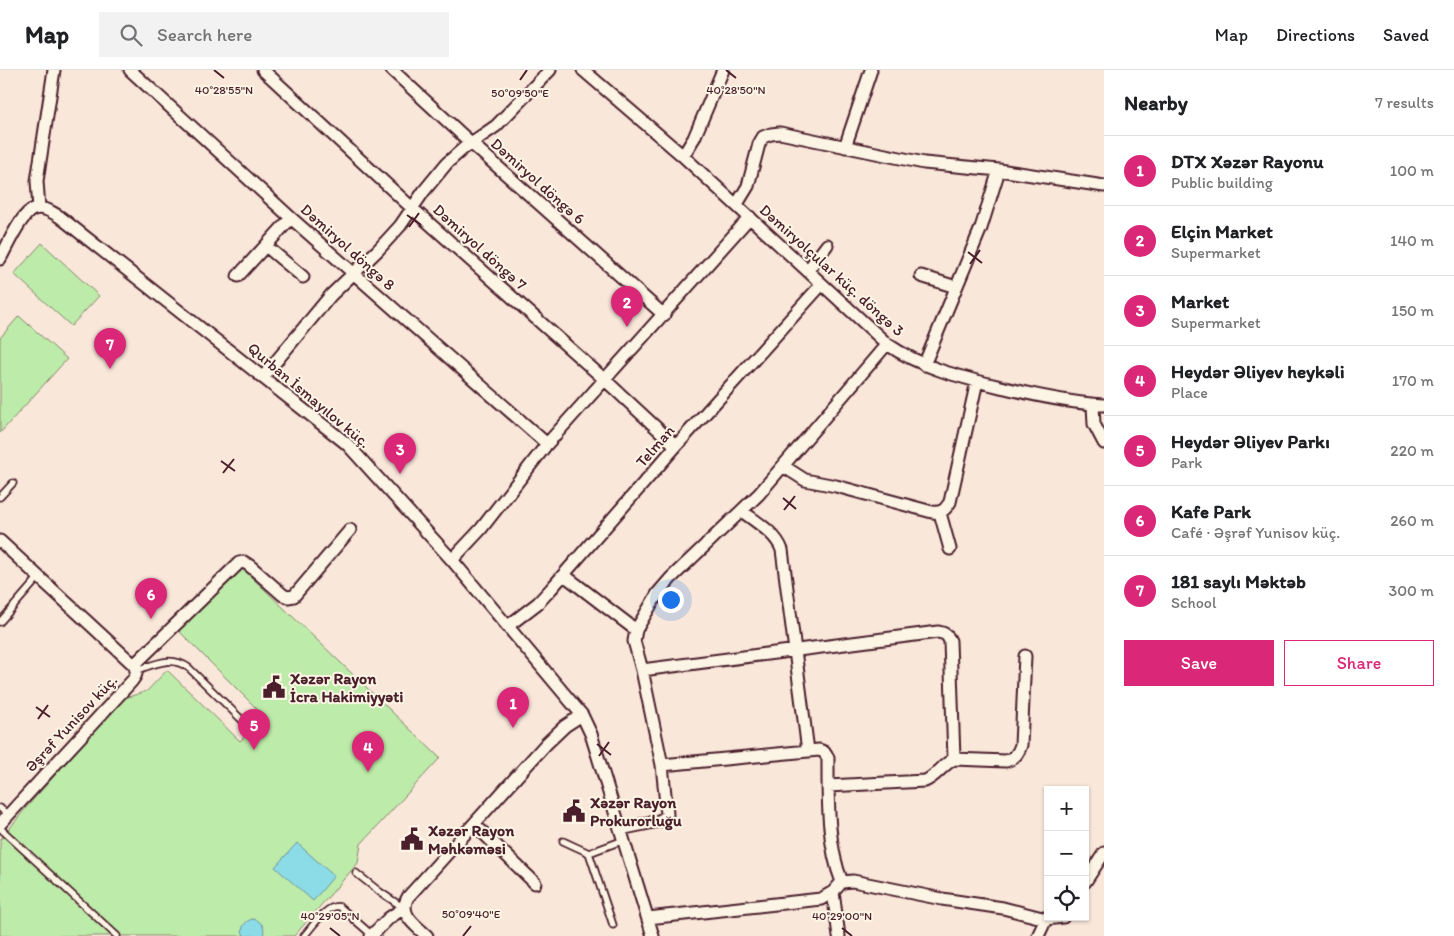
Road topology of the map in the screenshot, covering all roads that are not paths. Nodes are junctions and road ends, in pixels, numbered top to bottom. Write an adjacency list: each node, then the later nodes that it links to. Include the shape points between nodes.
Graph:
1 (54, 70): 15 (street, via 37,181)
2 (130, 70): 18 (street, Dəmiryol döngə 8)
3 (263, 70): 16 (street, Dəmiryol döngə 7)
4 (392, 70): 9 (street, Dəmiryol döngə 6)
5 (550, 70): 9 (street, via 496,126)
6 (583, 70): 11 (street, Dəmiryolçular küç. döngə 3)
7 (723, 70): 11 (street)
8 (871, 70): 10 (street)
9 (471, 143): 16 (street, via 448,163); 29 (street, Dəmiryol döngə 6)
10 (845, 147): 12 (street, via 932,164); 14 (street, via 780,133 763,137 748,186)
11 (683, 156): 14 (street, Dəmiryolçular küç. döngə 3)
12 (999, 170): 13 (street); 28 (street, via 981,228)
13 (1104, 186)
14 (736, 204): 17 (street, Dəmiryolçular küç. döngə 3)
15 (39, 208): 21 (street, via 25,216); 32 (street, Qurban İsmayılov küç., via 60,216)
16 (412, 208): 23 (street, via 400,226); 33 (street, Dəmiryol döngə 7)
17 (750, 217): 22 (street, Dəmiryolçular küç. döngə 3); 29 (street)
18 (291, 218): 20 (street); 23 (street, Dəmiryol döngə 8)
19 (827, 245): 22 (street)
20 (266, 246): 24 (street); 26 (street)
21 (0, 259)
22 (808, 270): 27 (street, Dəmiryolçular küç. döngə 3)
23 (353, 274): 32 (street); 37 (street, Dəmiryol döngə 8)
24 (238, 276)
25 (921, 276): 28 (street)
26 (303, 277)
27 (822, 284): 30 (street, Dəmiryolçular küç. döngə 3); 38 (street, Telman)
28 (956, 287): 31 (street)
29 (664, 315): 33 (street)
30 (887, 344): 31 (street, Dəmiryolçular küç. döngə 3); 39 (street)
31 (924, 364): 34 (street, Dəmiryolçular küç. döngə 3)
32 (262, 376): 47 (street, Qurban İsmayılov küç., via 347,444)
33 (604, 379): 37 (street); 38 (street, Dəmiryol döngə 7)
34 (977, 381): 35 (street, Dəmiryolçular küç. döngə 3); 43 (street, via 950,502)
35 (1098, 405): 36 (street, via 1094,424)
36 (1104, 443)
37 (547, 444): 47 (street, via 481,529)
38 (676, 446): 48 (street, Telman)
39 (783, 466): 42 (street); 43 (street, via 805,480)
40 (13, 482): 41 (lane)
41 (0, 497)
42 (742, 511): 52 (street, via 671,578); 53 (street, via 779,543 782,550)
43 (940, 513): 46 (street)
44 (350, 530): 55 (street, via 294,596 283,595 250,566 244,562 239,564)
45 (0, 541): 49 (street, Əşrəf Yunisov küç.)
46 (950, 549)
47 (452, 560): 51 (street, Qurban İsmayılov küç.)
48 (564, 575): 51 (street, Telman); 52 (street)
49 (39, 576): 50 (lane); 55 (street, Əşrəf Yunisov küç.)
50 (0, 622)
51 (508, 626): 57 (street, Qurban İsmayılov küç.)
52 (636, 630): 56 (street, via 634,640)
53 (795, 651): 56 (street); 59 (street); 60 (street, via 943,632 950,641)
54 (1025, 656): 60 (street, via 1018,752 1006,761)
55 (136, 668): 58 (lane, via 175,660 182,663); 63 (street, Əşrəf Yunisov küç., via 131,682)
56 (642, 670): 61 (street)
57 (582, 715): 64 (street, via 546,744); 66 (street, Qurban İsmayılov küç.)
58 (242, 721)
59 (808, 751): 61 (street); 62 (street, via 819,750 828,758)
60 (954, 760): 62 (street, via 925,781)
61 (662, 766): 66 (street, via 666,817)
62 (828, 786): 73 (street, via 834,859)
63 (3, 815)
64 (474, 824): 74 (street); 76 (street, via 412,891)
65 (0, 828): 81 (lane)
66 (620, 829): 67 (street, Qurban İsmayılov küç.)
67 (624, 840): 69 (lane); 77 (street, Qurban İsmayılov küç.)
68 (563, 841): 69 (lane)
69 (589, 852): 80 (lane)
70 (1104, 853): 72 (street)
71 (356, 873): 76 (lane)
72 (1088, 876)
73 (842, 882): 75 (street); 78 (street, via 853,881 1004,908)
74 (535, 883)
75 (833, 892): 77 (street, via 821,899); 86 (street)
76 (404, 908): 83 (street); 84 (street, via 410,920)
77 (648, 918): 85 (street, Qurban İsmayılov küç.)
78 (1044, 918)
79 (1045, 921): 87 (street)
80 (613, 925)
81 (117, 936)
82 (304, 936): 83 (lane, via 336,905)
83 (372, 936)
84 (427, 936)
85 (653, 936)
86 (839, 936)
87 (1038, 936)

